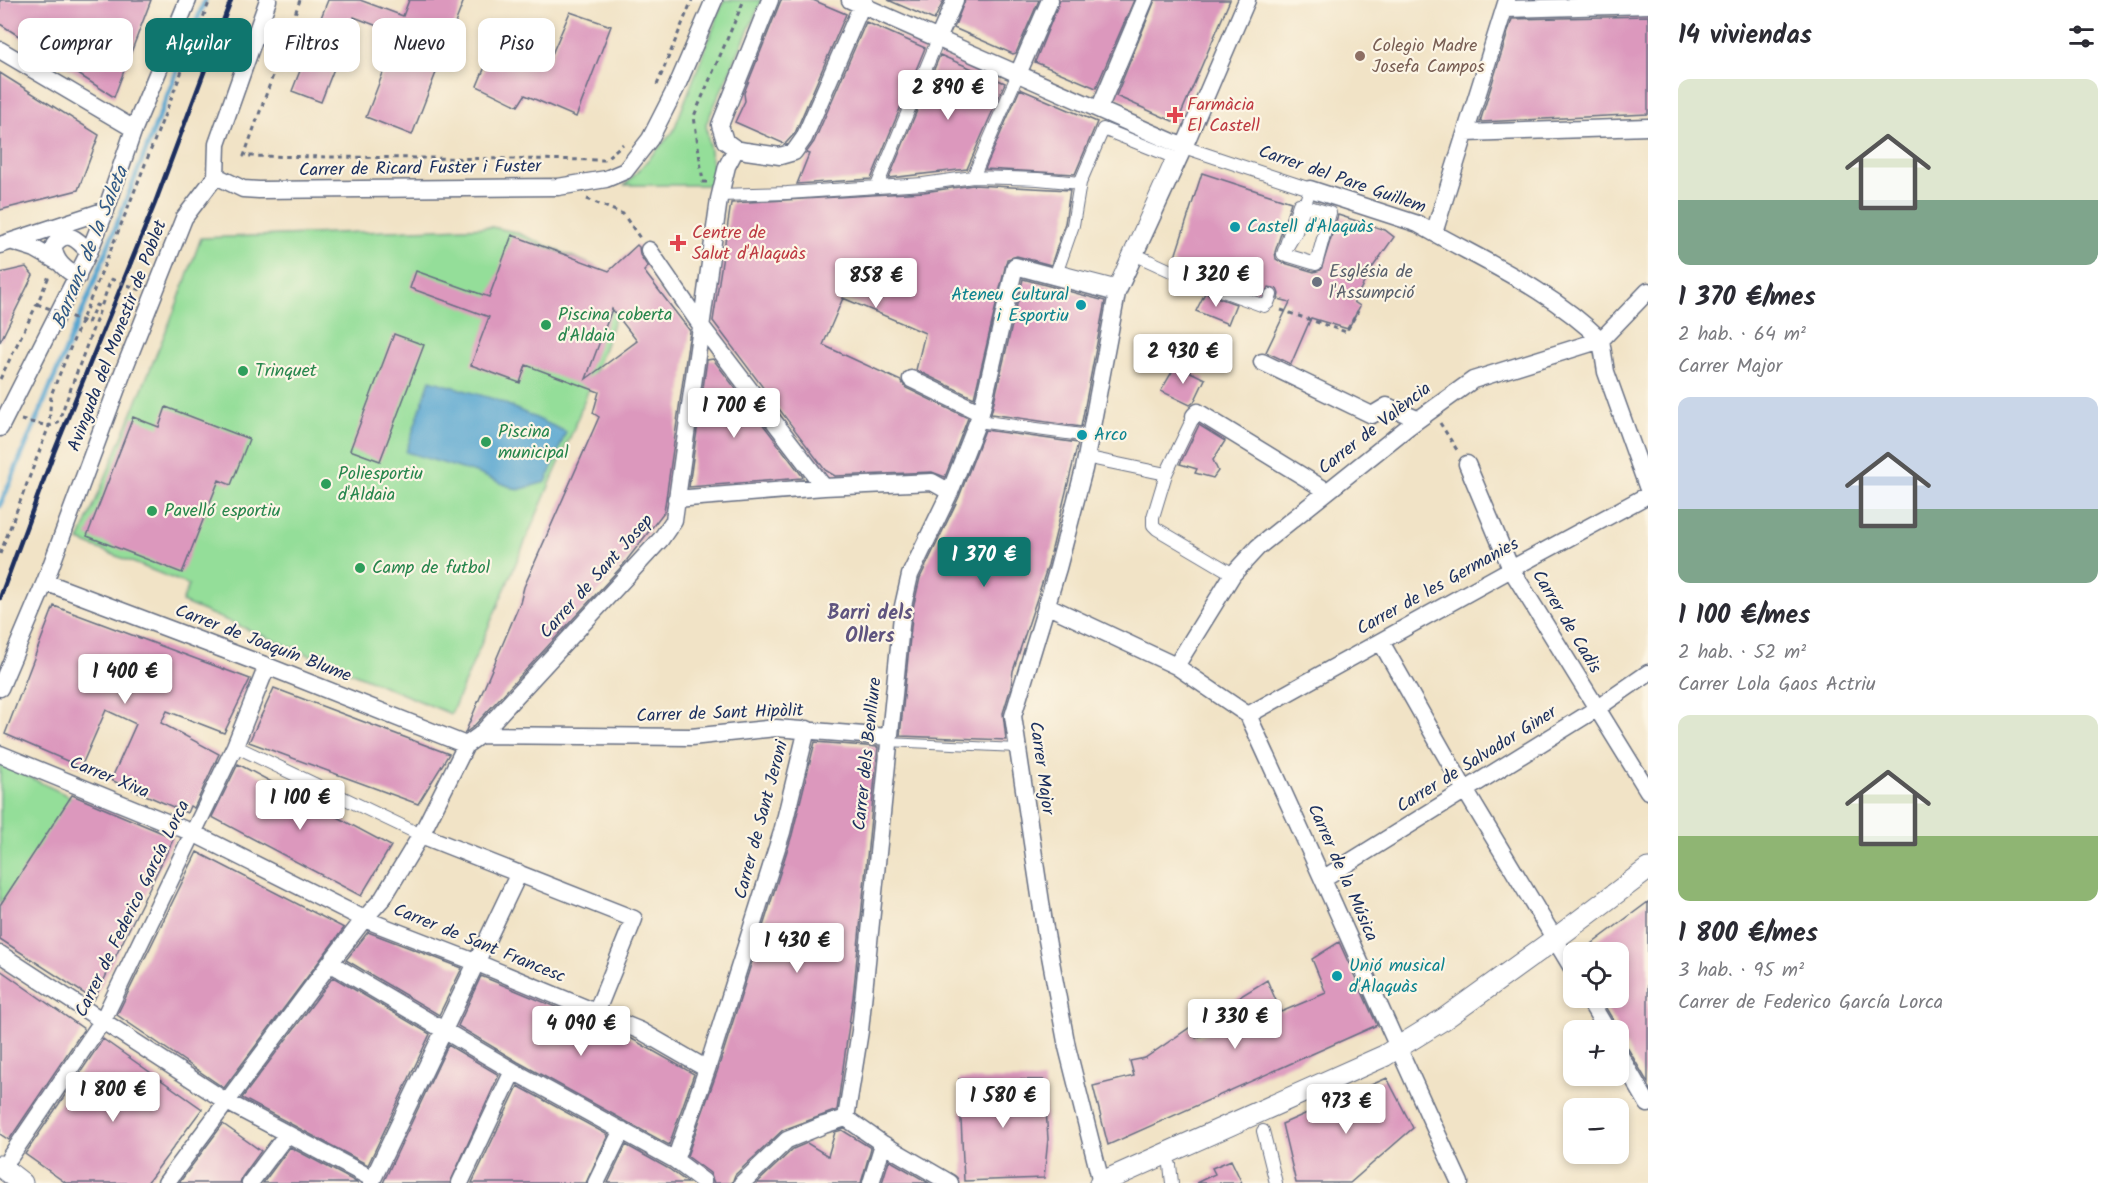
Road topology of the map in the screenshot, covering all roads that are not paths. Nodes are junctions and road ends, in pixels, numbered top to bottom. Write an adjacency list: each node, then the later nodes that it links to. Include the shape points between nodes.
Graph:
1 (188, 0): 17 (street)
2 (268, 0): 21 (street, via 217,144)
3 (714, 0): 21 (street, Carrer de Ricard Fuster i Fuster, via 650,139 625,171 606,179 558,187 243,189)
4 (770, 0): 20 (street, via 720,125 725,141)
5 (955, 0): 12 (street)
6 (1050, 0): 14 (street)
7 (1145, 0): 15 (street)
8 (1247, 0): 19 (street, Carrer Major)
9 (858, 2): 12 (street); 20 (street, via 804,138 794,152 780,156)
10 (1506, 4): 11 (street); 18 (street)
11 (1648, 5)
12 (938, 39): 14 (street); 24 (street)
13 (0, 50): 17 (street)
14 (1018, 74): 15 (street); 22 (street)
15 (1099, 109): 19 (street)
16 (1648, 127): 18 (street)
17 (134, 129): 28 (street)
18 (1466, 133): 29 (street)
19 (1185, 147): 25 (street, Carrer del Pare Guillem); 34 (street, Carrer Major)
20 (736, 149): 26 (street, Carrer de Sant Josep)
21 (216, 176): 59 (street, Avinguda del Monestir de Poblet, via 184,218)
22 (973, 177): 23 (street); 24 (street)
23 (1080, 183): 23 (street, via 1103,129 1173,157 1115,286 1057,271)
24 (877, 186): 26 (street)
25 (1310, 189): 27 (street); 29 (street, Carrer del Pare Guillem)
26 (720, 195): 39 (street, Carrer de Sant Josep)
27 (1304, 206): 27 (street, via 1299,204 1283,254 1316,264 1330,213)
28 (106, 210): 31 (street, via 86,218); 33 (street)
29 (1434, 233): 40 (street, Carrer del Pare Guillem, via 1548,296)
30 (6, 244): 31 (street); 31 (street)
31 (57, 249): 33 (street, via 79,240); 35 (street)
32 (649, 250): 39 (street)
33 (89, 252): 35 (street)
34 (1134, 255): 37 (street, Carrer Major); 38 (street, via 1264,306)
35 (78, 277): 46 (street)
36 (1648, 291): 40 (street, Carrer de València)
37 (1117, 292): 45 (street, Carrer dels Benlliure, via 1015,266); 47 (street, Carrer Major)
38 (1271, 295)
39 (702, 327): 51 (street); 56 (street, Carrer de Sant Josep)
40 (1601, 340): 43 (street, Carrer de València, via 1473,380); 52 (street, via 1620,427)
41 (1262, 362): 43 (street, via 1372,415 1387,406)
42 (910, 379): 45 (street)
43 (1424, 414): 53 (street, Carrer de València)
44 (1194, 416): 50 (street); 53 (street, via 1198,412)
45 (980, 417): 47 (street); 54 (street, Carrer dels Benlliure)
46 (0, 428)
47 (1089, 436): 48 (street, Carrer Major)
48 (1085, 457): 50 (street); 60 (street, Carrer Major)
49 (1467, 464): 57 (street, Carrer de Cadis)
50 (1166, 474): 58 (street, via 1153,525)
51 (824, 487): 54 (street, via 932,483); 56 (street)
52 (1648, 489)
53 (1327, 491): 58 (street, Carrer de València, via 1258,547)
54 (950, 492): 70 (street, Carrer dels Benlliure, via 910,575)
55 (1648, 495): 57 (street, Carrer de les Germanies)
56 (676, 499): 69 (street, Carrer de Sant Josep, via 674,520 661,538)
57 (1511, 569): 61 (street, Carrer de les Germanies); 66 (street, Carrer de Cadis)
58 (1233, 574): 63 (street, Carrer de València)
59 (45, 582): 62 (street, Carrer de Joaquín Blume); 65 (street, Avinguda del Monestir de Poblet)
60 (1046, 605): 63 (street); 73 (street, Carrer Major, via 1013,716)
61 (1381, 642): 67 (street, Carrer de les Germanies); 75 (street)
62 (267, 666): 71 (street, Carrer de Joaquín Blume); 72 (street, Carrer de Federico García Lorca)
63 (1176, 666): 67 (street)
64 (1648, 673): 66 (street, Carrer de Salvador Giner)
65 (0, 688)
66 (1596, 709): 75 (street, Carrer de Salvador Giner); 76 (street, Carrer de Cadis)
67 (1248, 715): 81 (street, Carrer de la Música)
68 (807, 729): 69 (street, Carrer de Sant Hipòlit, via 776,728 691,737); 70 (street, Carrer de Sant Hipòlit); 92 (street, Carrer de Sant Jeroni, via 782,832)
69 (480, 735): 71 (street, Carrer de Sant Josep)
70 (888, 740): 73 (lane, Carrer de Sant Hipòlit); 97 (street, Carrer dels Benlliure, via 860,1031)
71 (466, 745): 78 (street)
72 (235, 746): 77 (street, Carrer de Federico García Lorca); 78 (street)
73 (1017, 748): 118 (street, Carrer Major, via 1067,1047)
74 (0, 754): 77 (street, Carrer Xiva)
75 (1465, 790): 81 (street, Carrer de Salvador Giner); 83 (street)
76 (1648, 791)
77 (193, 833): 82 (street, Carrer Xiva); 89 (street, Carrer de Federico García Lorca)
78 (421, 835): 80 (street); 82 (street, via 383,898)
79 (1648, 869): 83 (street)
80 (519, 873): 86 (street); 88 (street, via 634,919)
81 (1324, 878): 91 (street, Carrer de la Música)
82 (364, 919): 86 (street, Carrer de Sant Francesc); 87 (street)
83 (1555, 939): 84 (street); 91 (street)
84 (1563, 952)
85 (0, 954): 89 (street)
86 (475, 962): 88 (street, Carrer de Sant Francesc); 90 (street)
87 (330, 963): 90 (street); 95 (street)
88 (596, 1013): 92 (street, Carrer de Sant Francesc, via 641,1031)
89 (103, 1020): 95 (street); 102 (street, Carrer de Federico García Lorca)
90 (443, 1030): 93 (street); 106 (street)
91 (1397, 1048): 118 (street); 121 (street, Carrer de la Música)
92 (707, 1069): 103 (street, Carrer de Sant Jeroni)
93 (513, 1071): 98 (street); 112 (street)
94 (1629, 1071): 96 (street)
95 (227, 1102): 100 (street); 110 (street)
96 (1648, 1104)
97 (846, 1118): 101 (street); 115 (street, via 787,1140)
98 (622, 1130): 103 (street); 113 (street)
99 (1263, 1131): 120 (street)
100 (287, 1134): 106 (street); 111 (street)
101 (883, 1144): 116 (street); 117 (street)
102 (3, 1157): 108 (street); 109 (street)
103 (675, 1160): 114 (street)
104 (1170, 1166): 119 (street)
105 (0, 1178): 107 (street)
106 (372, 1181)
107 (8, 1183)
108 (22, 1183)
109 (28, 1183)
110 (166, 1183)
111 (250, 1183)
112 (460, 1183)
113 (596, 1183)
114 (703, 1183)
115 (742, 1183)
116 (871, 1183)
117 (950, 1183)
118 (1100, 1183)
119 (1172, 1183)
120 (1276, 1183)
121 (1460, 1183)

